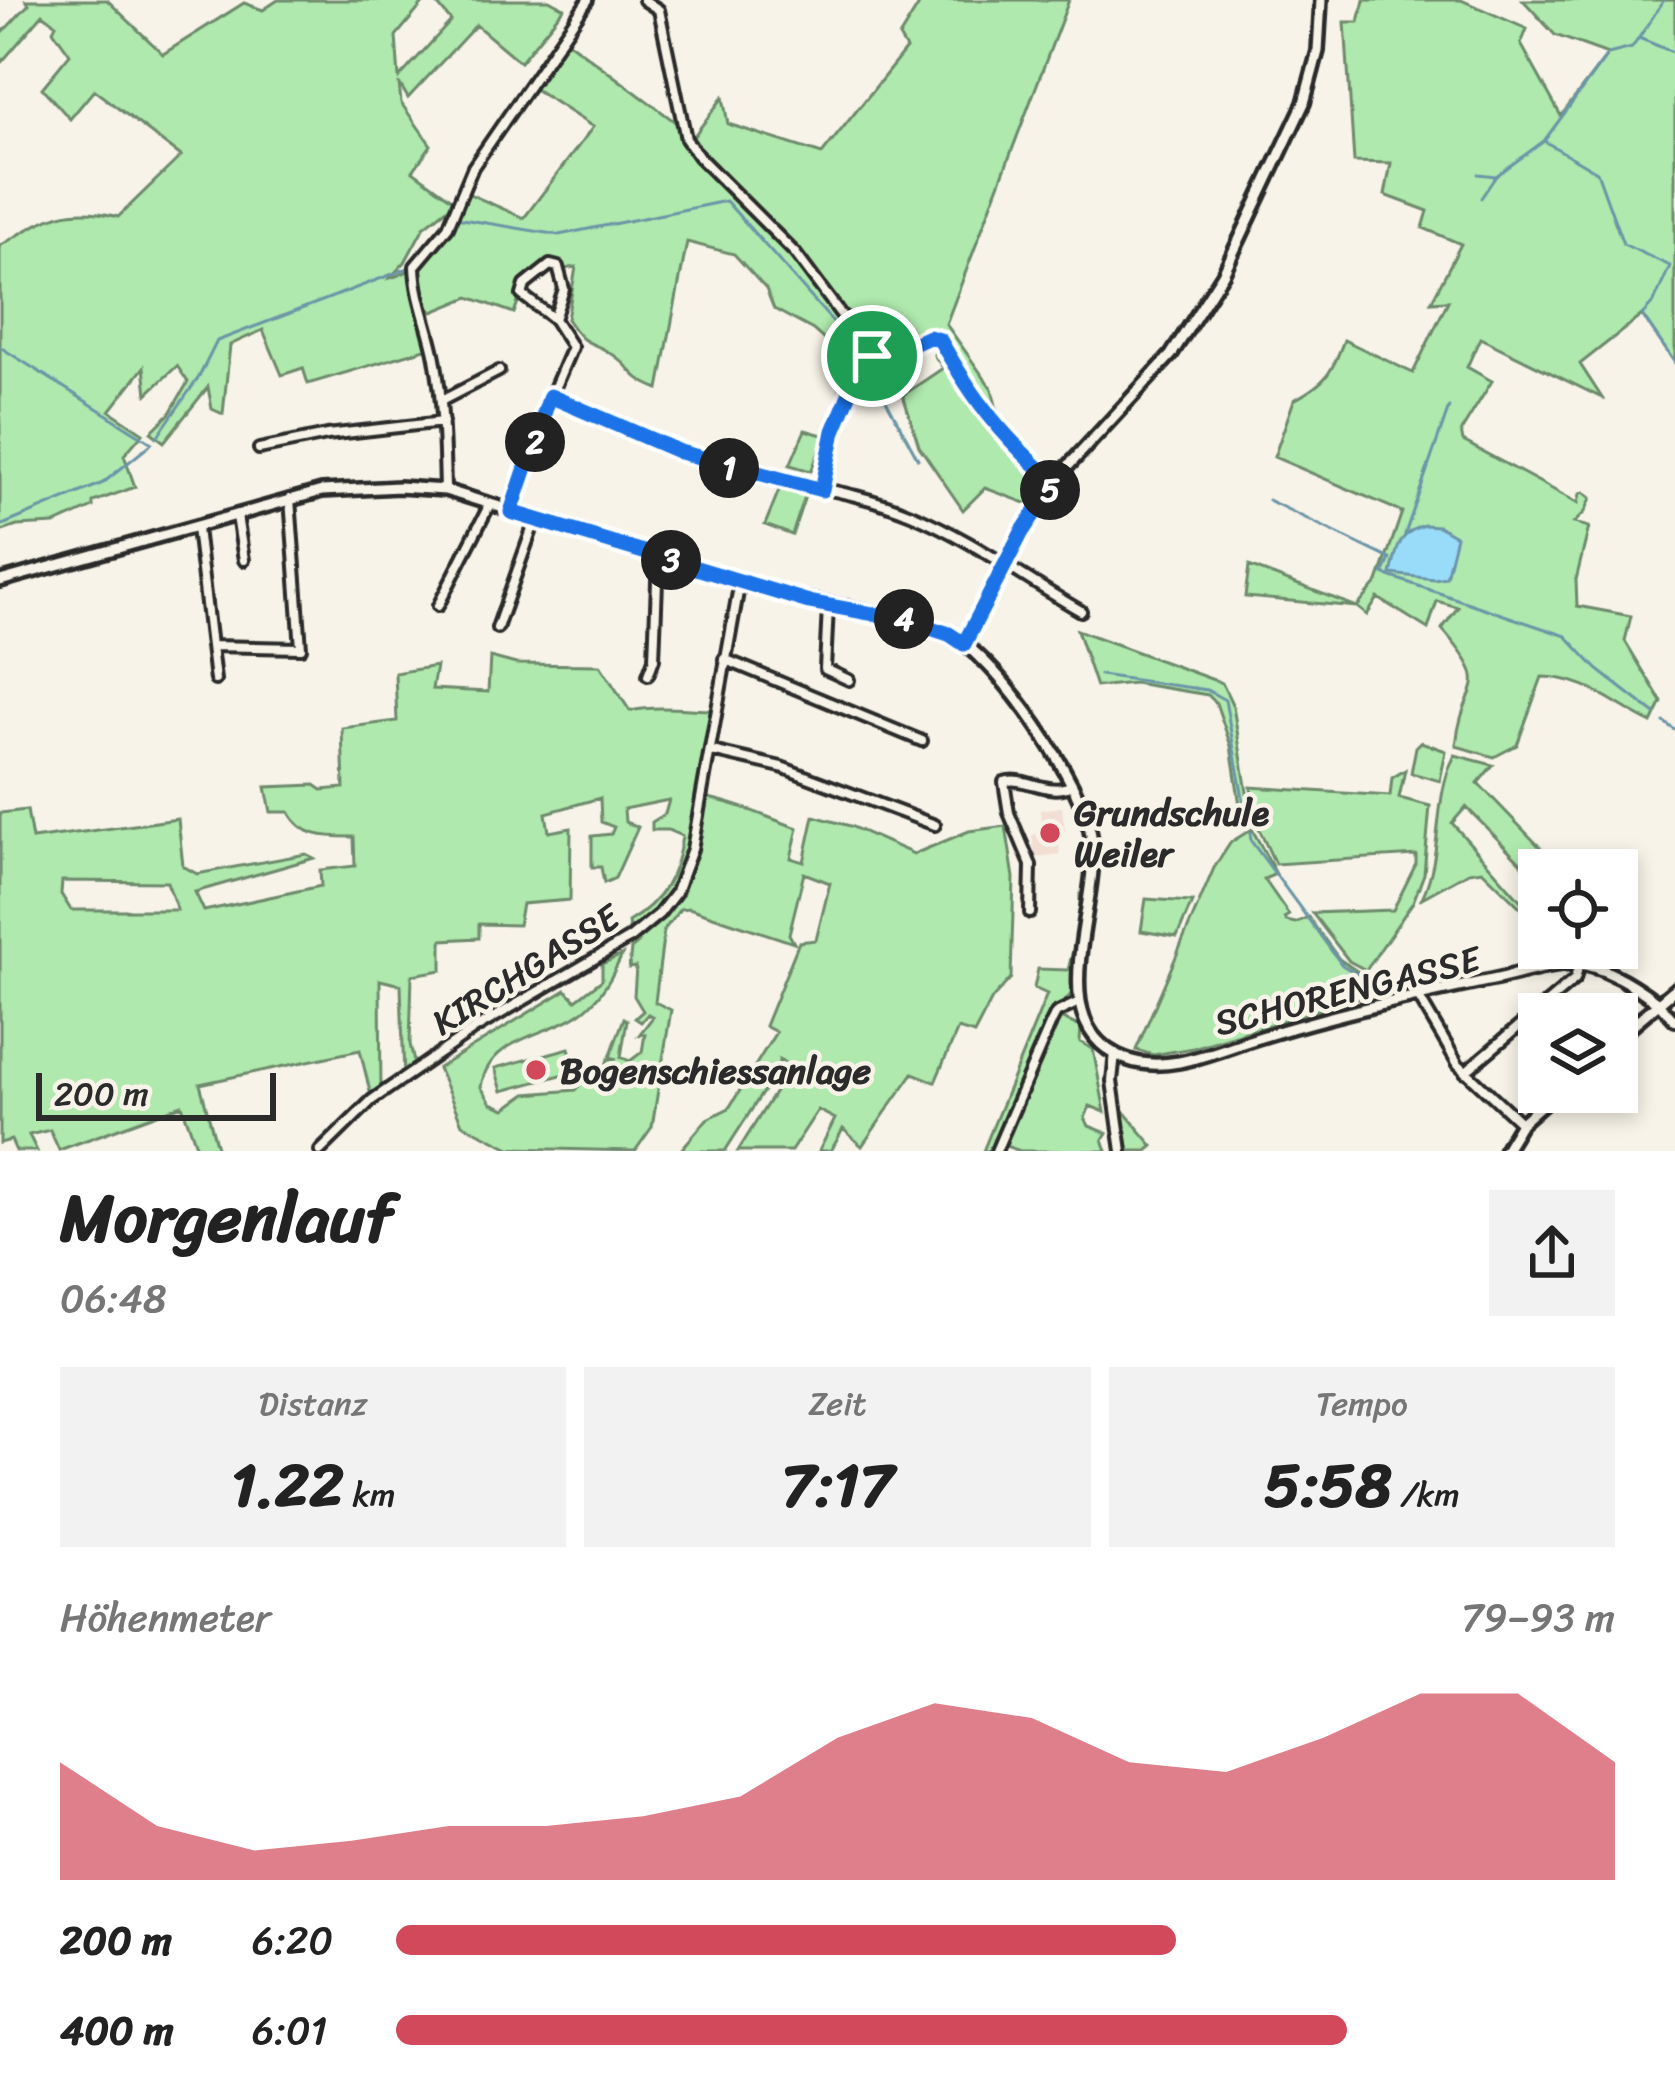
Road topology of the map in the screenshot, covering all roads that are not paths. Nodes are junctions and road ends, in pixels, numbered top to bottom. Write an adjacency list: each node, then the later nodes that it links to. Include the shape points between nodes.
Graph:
1 (588, 0): 10 (street, via 415,266)
2 (644, 0): 5 (street)
3 (665, 0): 5 (street)
4 (1321, 0): 13 (street, via 1304,103 1223,274 1171,355)
5 (659, 10): 7 (street, via 686,139 795,253)
6 (554, 319): 6 (street, via 564,289 550,265 522,295); 9 (street, via 572,346)
7 (872, 356): 13 (street, via 940,340 981,409); 15 (street, via 834,431)
8 (499, 371): 10 (street)
9 (550, 396): 15 (street, via 680,452); 18 (street)
10 (441, 401): 11 (street)
11 (443, 422): 12 (street); 14 (street)
12 (259, 449)
13 (1055, 483): 24 (street)
14 (445, 490): 16 (street, via 358,488); 17 (street)
15 (822, 490): 24 (street, via 911,514)
16 (290, 499): 19 (street); 32 (street, via 301,648)
17 (490, 505): 18 (street); 27 (street)
18 (511, 512): 20 (street)
19 (237, 516): 21 (street); 23 (street)
20 (535, 521): 22 (street); 30 (street)
21 (197, 528): 25 (street); 32 (street)
22 (658, 556): 26 (street); 34 (street)
23 (244, 560)
24 (1004, 567): 29 (street); 31 (street)
25 (0, 581)
26 (740, 581): 28 (street); 33 (street, KIRCHGASSE)
27 (437, 606)
28 (828, 606): 31 (street, via 906,620); 36 (street, via 825,669)
29 (1081, 611)
30 (497, 628)
31 (964, 644): 39 (street, via 992,666)
32 (211, 646): 35 (street)
33 (724, 658): 37 (street); 38 (street, KIRCHGASSE)
34 (649, 675)
35 (215, 680)
36 (850, 680)
37 (922, 741)
38 (712, 751): 40 (street, via 781,767); 55 (street, KIRCHGASSE, via 692,849 659,914 372,1100)
39 (1072, 785): 41 (street, via 1004,782 1031,865); 47 (street, via 1085,810 1093,867)
40 (935, 825)
41 (1030, 913)
42 (1554, 969): 46 (street, SCHORENGASSE)
43 (1578, 969): 52 (street)
44 (1594, 969): 48 (street)
45 (1675, 988): 48 (street)
46 (1418, 996): 51 (street, SCHORENGASSE, via 1155,1066); 52 (street)
47 (1079, 1002): 51 (street, via 1089,1028); 56 (street, via 1051,1023)
48 (1658, 1003): 49 (street); 50 (street)
49 (1638, 1021)
50 (1675, 1021)
51 (1115, 1053): 57 (street)
52 (1465, 1072): 54 (street)
53 (1532, 1113): 54 (street)
54 (1521, 1123): 58 (street)
55 (320, 1151)
56 (996, 1151)
57 (1122, 1151)
58 (1504, 1151)

